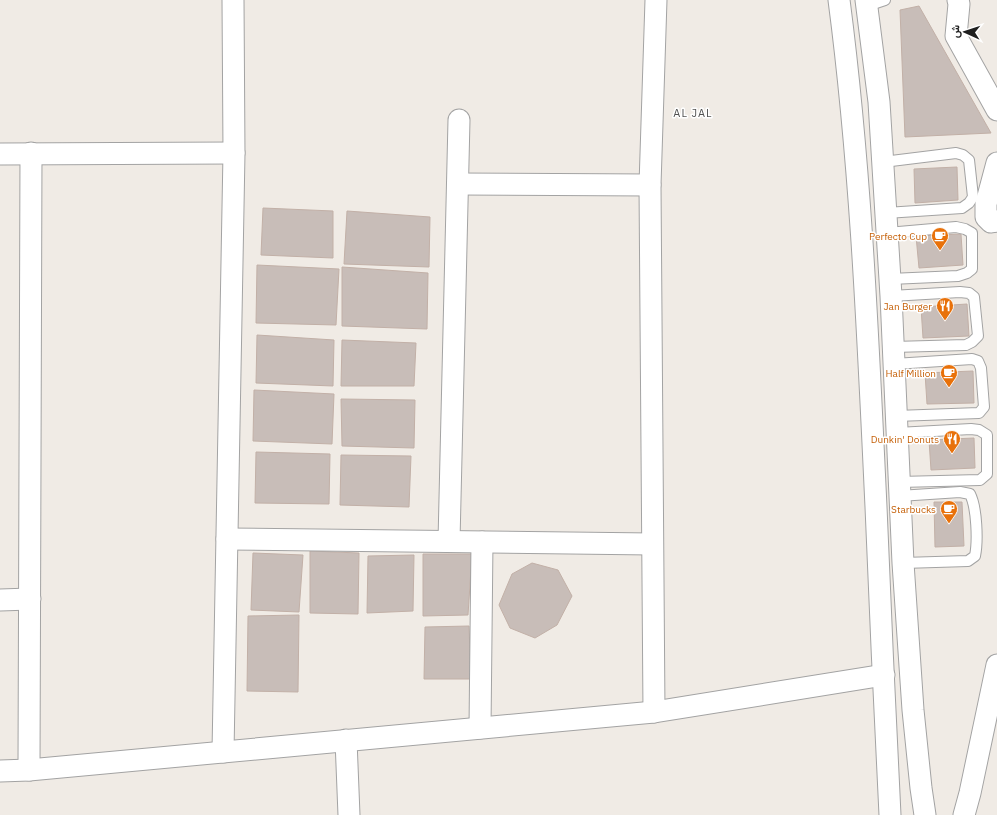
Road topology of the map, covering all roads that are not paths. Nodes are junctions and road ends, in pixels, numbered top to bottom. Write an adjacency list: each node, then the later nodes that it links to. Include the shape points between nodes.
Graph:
1 (233, 0): 8 (street)
2 (656, 0): 14 (street)
3 (838, 0): 30 (street, via 846,53 869,335)
4 (958, 0): 6 (street, via 956,36)
5 (873, 2): 11 (street)
6 (997, 110)
7 (459, 120): 13 (street)
8 (234, 153): 10 (street); 22 (street)
9 (0, 154): 10 (street)
10 (31, 154): 27 (street)
11 (883, 162): 15 (street); 15 (lane, via 956,153 963,155 969,160 973,197 962,208)
12 (997, 163): 16 (street, via 986,204 986,217 991,222)
13 (458, 184): 14 (street); 23 (street)
14 (650, 185): 25 (street)
15 (886, 213): 17 (street)
16 (997, 220)
17 (887, 233): 18 (street); 18 (lane, via 956,227 972,233 972,269 967,274)
18 (890, 288): 19 (street); 19 (lane, via 969,293 974,297 978,336 966,345)
19 (894, 356): 20 (street); 20 (lane, via 978,361 981,368 984,407 979,413)
20 (896, 425): 21 (street); 21 (lane, via 971,429 979,430 987,436 987,474 980,480)
21 (899, 489): 26 (street); 26 (lane, via 970,494 974,502 977,546 975,556 968,561)
22 (227, 539): 23 (street); 34 (street)
23 (449, 541): 24 (street)
24 (482, 542): 25 (street); 32 (street)
25 (652, 544): 31 (street)
26 (903, 563): 39 (street, via 913,710)
27 (30, 599): 28 (street); 35 (street)
28 (0, 600)
29 (997, 665): 40 (street)
30 (884, 675): 31 (street); 38 (street)
31 (654, 712): 32 (street)
32 (480, 728): 33 (street)
33 (346, 740): 34 (street); 37 (street)
34 (223, 752): 35 (street)
35 (29, 770): 36 (street)
36 (0, 771)
37 (348, 815)
38 (890, 815)
39 (925, 815)
40 (964, 815)

